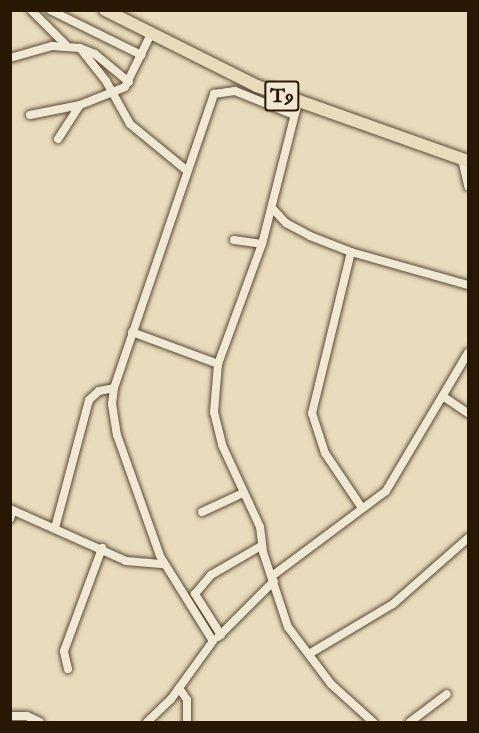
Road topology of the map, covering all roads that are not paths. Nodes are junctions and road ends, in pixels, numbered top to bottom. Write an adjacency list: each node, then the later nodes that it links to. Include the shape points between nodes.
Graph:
1 (31, 10): 5 (street)
2 (50, 10): 7 (street)
3 (105, 10): 4 (highway, T9)
4 (151, 34): 7 (street); 11 (highway, T9, via 256,86)
5 (66, 45): 6 (street); 8 (street)
6 (80, 48): 9 (street, via 95,54); 10 (street)
7 (141, 55): 9 (street)
8 (10, 58)
9 (127, 85): 10 (street); 13 (street)
10 (113, 95): 12 (street); 13 (street)
11 (298, 102): 15 (street); 17 (highway, T9)
12 (80, 105): 14 (street); 16 (street)
13 (122, 110): 18 (street, via 135,130)
14 (30, 115)
15 (294, 115): 18 (street, via 235,91 217,91); 20 (street)
16 (58, 139)
17 (465, 160): 19 (street)
18 (186, 170): 27 (street)
19 (468, 186)
20 (272, 208): 21 (street); 22 (street)
21 (286, 223): 22 (street); 25 (street)
22 (266, 230): 24 (street)
23 (234, 240): 24 (street)
24 (262, 244): 29 (street)
25 (351, 252): 26 (street); 34 (street, via 312,413 325,453)
26 (468, 285)
27 (132, 332): 29 (street); 30 (street)
28 (468, 353): 31 (street)
29 (218, 364): 33 (street, via 215,421)
30 (114, 388): 38 (street, via 99,391 89,400); 42 (street, via 111,404 117,435)
31 (444, 397): 32 (street); 34 (street, via 386,491)
32 (468, 413)
33 (243, 494): 36 (street); 40 (street, via 260,527)
34 (362, 508): 43 (street)
35 (12, 509): 37 (street); 38 (street)
36 (202, 512)
37 (10, 519)
38 (56, 528): 41 (street)
39 (468, 538): 46 (street, via 393,604)
40 (261, 546): 43 (street); 44 (street, via 212,575 195,594)
41 (102, 549): 42 (street, via 133,563); 47 (street, via 64,651)
42 (164, 564): 45 (street)
43 (273, 579): 44 (street); 46 (street, via 288,627)
44 (220, 635): 45 (street)
45 (213, 641): 48 (street)
46 (309, 654): 54 (street, via 331,684)
47 (68, 669)
48 (179, 688): 52 (street); 53 (street, via 187,700)
49 (447, 694): 55 (street)
50 (10, 716): 51 (street, via 27,716)
51 (40, 723)
52 (147, 723)
53 (187, 723)
54 (373, 723)
55 (410, 723)

